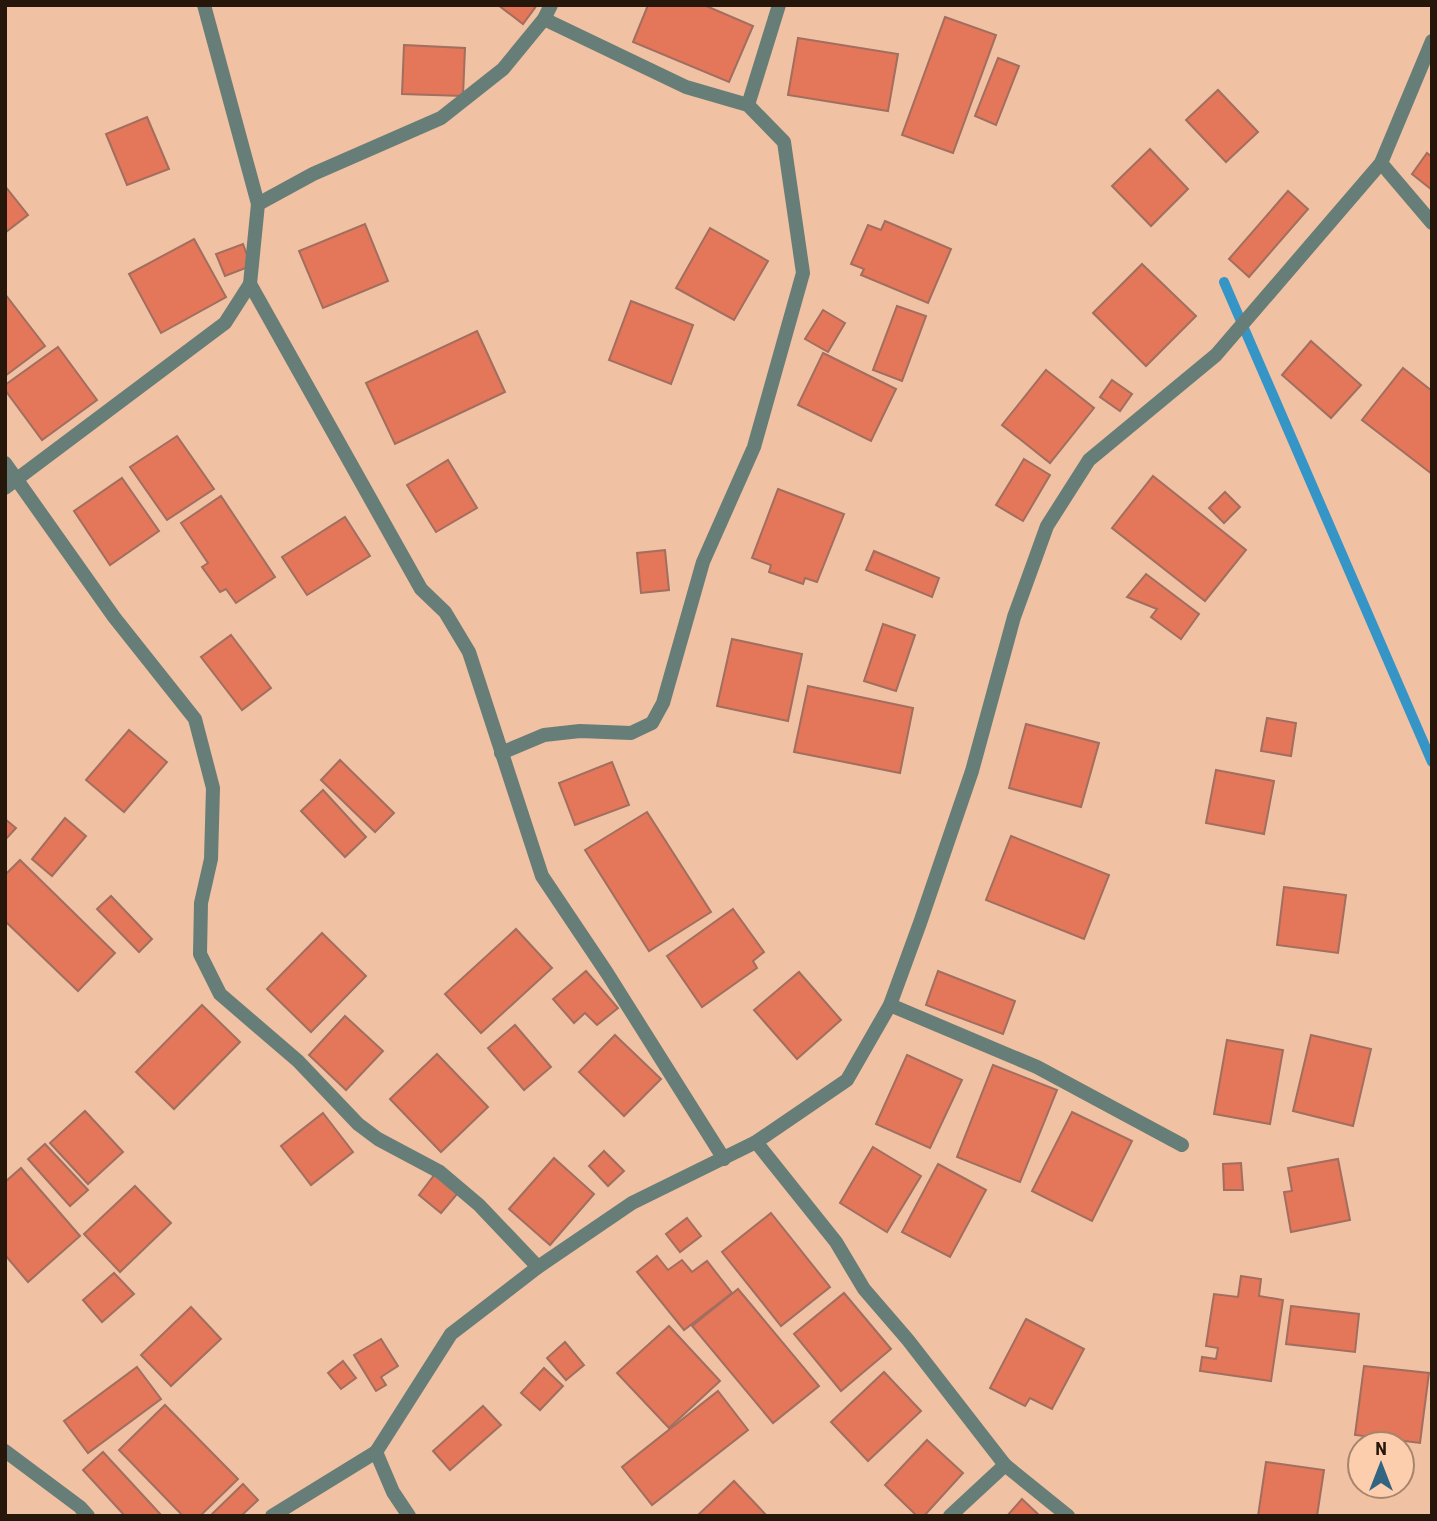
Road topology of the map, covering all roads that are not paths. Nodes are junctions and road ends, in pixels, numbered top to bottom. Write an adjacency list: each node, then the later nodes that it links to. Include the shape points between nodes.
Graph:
1 (204, 5): 8 (street)
2 (551, 5): 4 (street)
3 (779, 5): 6 (street)
4 (544, 19): 6 (street, via 686,87); 8 (street, via 503,69 441,118 313,174)
5 (1432, 41): 7 (street)
6 (748, 105): 13 (street, via 784,142 803,273 754,447 703,562 663,702 652,723 631,733 544,735)
7 (1381, 163): 9 (street); 14 (street, via 1216,355 1089,460 1047,526 1014,617 972,771)
8 (258, 204): 10 (street)
9 (1432, 223)
10 (250, 284): 12 (street, via 225,323); 13 (street, via 422,589 445,612 469,652)
11 (5, 463): 12 (street)
12 (11, 484): 18 (street, via 195,719 213,788 211,859 201,903 200,954 220,994 298,1061 358,1124 440,1172)
13 (501, 753): 17 (street, via 542,876)
14 (890, 1005): 15 (street, via 847,1080); 16 (street, via 1037,1067)
15 (756, 1142): 17 (street); 21 (street, via 836,1242 864,1289)
16 (1182, 1145)
17 (724, 1159): 18 (street, via 632,1203)
18 (538, 1267): 20 (street, via 451,1334)
19 (5, 1451): 22 (street)
20 (376, 1452): 23 (street); 24 (street)
21 (1005, 1465): 25 (street); 26 (street)
22 (88, 1516)
23 (272, 1516)
24 (409, 1516)
25 (950, 1516)
26 (1068, 1516)

